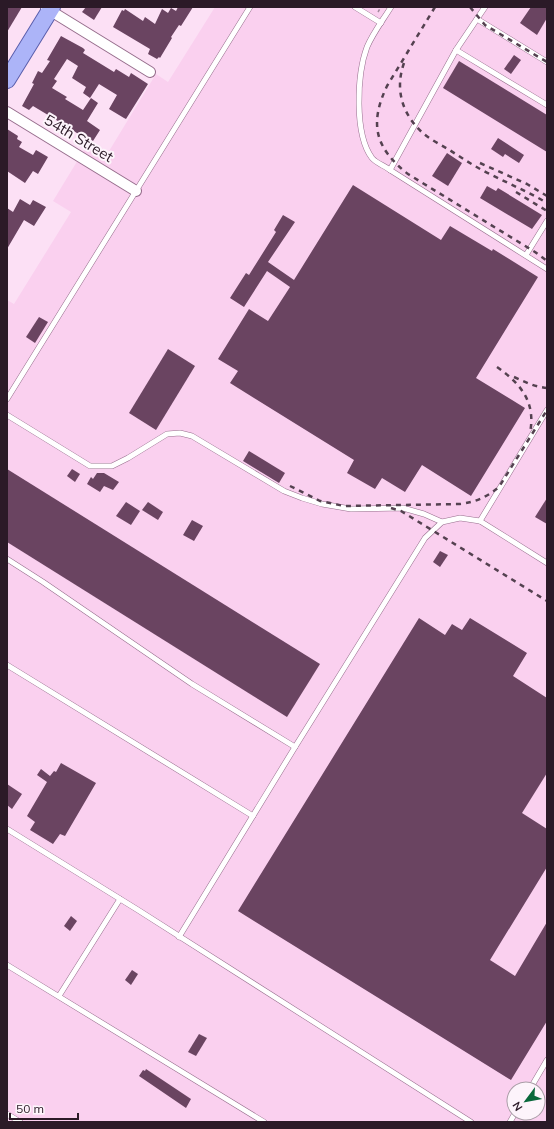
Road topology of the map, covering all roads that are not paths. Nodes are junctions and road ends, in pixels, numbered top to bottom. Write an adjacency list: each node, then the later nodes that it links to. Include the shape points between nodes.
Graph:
1 (250, 7): 15 (lane)
2 (355, 7): 7 (lane)
3 (391, 7): 7 (lane)
4 (485, 7): 6 (lane)
5 (49, 8): 10 (street); 11 (main road)
6 (478, 19): 8 (lane); 9 (lane)
7 (381, 23): 14 (lane, via 363,61 360,84 361,126 366,147 373,159)
8 (456, 50): 12 (lane); 14 (lane)
9 (547, 62)
10 (150, 72)
11 (7, 80)
12 (547, 106)
13 (7, 112): 15 (street, 54th Street)
14 (390, 170): 17 (lane)
15 (136, 191): 19 (lane)
16 (547, 221): 17 (lane)
17 (526, 254): 18 (lane)
18 (547, 268)
19 (7, 399)
20 (547, 410): 22 (lane)
21 (7, 415): 23 (lane, via 90,466 112,466 158,438 167,434 180,434 192,436 284,492 322,504 351,509 403,508)
22 (480, 521): 23 (lane, via 460,518); 25 (lane)
23 (442, 522): 27 (lane, via 425,538)
24 (7, 559): 27 (lane, via 192,684)
25 (547, 563)
26 (7, 665): 28 (lane)
27 (295, 747): 28 (lane)
28 (253, 816): 31 (lane)
29 (7, 829): 30 (lane)
30 (120, 899): 31 (lane); 33 (lane)
31 (179, 936): 39 (lane)
32 (7, 965): 33 (lane)
33 (59, 996): 38 (lane)
34 (547, 1060): 35 (lane)
35 (535, 1081)
36 (7, 1114): 37 (lane)
37 (20, 1122)
38 (264, 1122)
39 (471, 1122)

